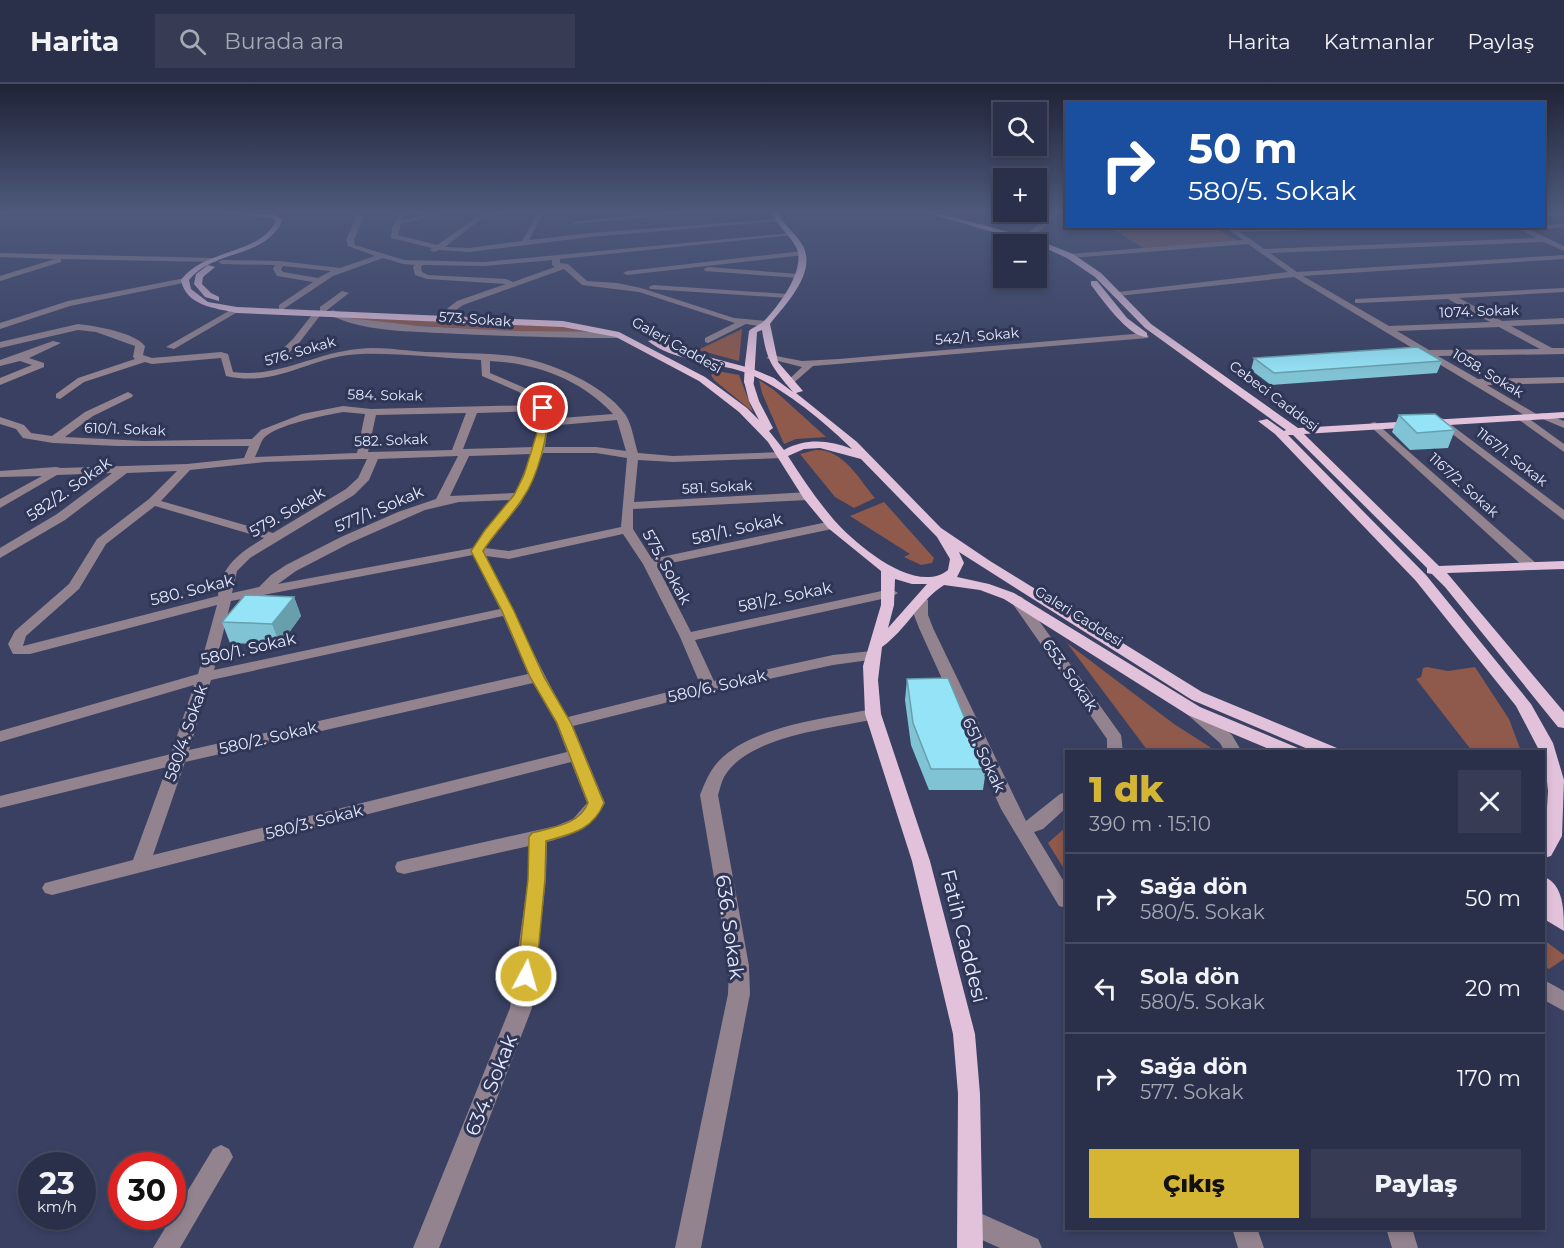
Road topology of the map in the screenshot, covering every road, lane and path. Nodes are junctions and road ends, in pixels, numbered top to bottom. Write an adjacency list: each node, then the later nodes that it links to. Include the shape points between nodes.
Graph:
1 (39, 266): 21 (street)
2 (204, 266): 22 (main road, Galeri Caddesi, via 193,270)
3 (211, 266): 34 (main road, Galeri Caddesi, via 198,279 208,295 231,303)
4 (278, 266): 23 (street, via 280,274)
5 (308, 266): 17 (street)
6 (351, 266): 17 (street)
7 (418, 266): 24 (street, via 418,273 427,277 506,280)
8 (565, 266): 24 (street); 25 (street, via 585,283)
9 (620, 266): 18 (street)
10 (668, 266): 18 (street)
11 (720, 266): 20 (street)
12 (800, 266): 20 (main road)
13 (1073, 266): 47 (main road, Cebeci Caddesi, via 1095,284 1124,320)
14 (1086, 266): 29 (main road, Cebeci Caddesi)
15 (1284, 266): 19 (street, 1058. Sokak)
16 (1402, 266): 19 (street)
17 (340, 270): 23 (street)
18 (627, 273): 25 (street)
19 (1295, 274): 29 (street); 33 (street, 1058. Sokak)
20 (798, 276): 30 (main road)
21 (0, 279)
22 (185, 280): 35 (main road, Galeri Caddesi, via 187,290 201,301); 43 (street, via 68,304)
23 (320, 281): 34 (street)
24 (512, 285): 38 (street, via 460,303)
25 (617, 285): 30 (street); 40 (street)
26 (1564, 290): 27 (street)
27 (1540, 291): 31 (street); 32 (street)
28 (345, 293): 36 (street)
29 (1118, 294): 45 (main road, Cebeci Caddesi, via 1136,316)
30 (788, 296): 41 (main road)
31 (1449, 296): 33 (street); 42 (street)
32 (1556, 299)
33 (1350, 301): 44 (street, 1058. Sokak)
34 (282, 307): 36 (main road, Galeri Caddesi)
35 (237, 310): 36 (main road, Galeri Caddesi); 51 (street)
36 (321, 311): 37 (main road, Galeri Caddesi); 38 (main road, Galeri Caddesi); 61 (street)
37 (333, 313): 46 (street, 573. Sokak, via 338,319 364,325 512,335)
38 (446, 314): 63 (main road, Galeri Caddesi, via 560,319 600,325)
39 (1564, 321): 42 (street, 1074. Sokak)
40 (744, 322): 41 (street); 48 (street)
41 (766, 324): 57 (main road); 63 (main road, via 753,331)
42 (1499, 324): 44 (street, 1074. Sokak); 52 (street)
43 (0, 326)
44 (1391, 328): 54 (street, 1058. Sokak)
45 (1159, 334): 47 (main road); 84 (main road, Cebeci Caddesi)
46 (619, 335): 64 (main road, Galeri Caddesi)
47 (1145, 336): 62 (street, 542/1. Sokak); 85 (main road, Cebeci Caddesi)
48 (708, 340)
49 (56, 343): 56 (street)
50 (0, 345): 58 (street, via 86,327 137,342 138,357)
51 (171, 347)
52 (1550, 351): 53 (street); 54 (street); 59 (street)
53 (1564, 351)
54 (1428, 353): 67 (street, 1058. Sokak)
55 (486, 357): 58 (street, 576. Sokak, via 360,351 285,372 250,377 229,374 221,355); 71 (street, via 485,374 525,390); 76 (street, 576. Sokak, via 533,363 582,383)
56 (20, 358): 60 (street); 66 (street, via 41,365)
57 (771, 358): 62 (street, 542/1. Sokak); 68 (main road)
58 (142, 360): 70 (street, via 81,380)
59 (1564, 360)
60 (0, 363)
61 (273, 363)
62 (811, 363): 68 (street)
63 (749, 372): 64 (main road, via 711,369); 73 (main road, Galeri Caddesi, via 783,388); 87 (main road, via 754,401)
64 (702, 379): 87 (main road, Galeri Caddesi, via 743,410)
65 (1564, 380): 67 (street)
66 (0, 382)
67 (1476, 382): 77 (street, 1058. Sokak)
68 (790, 383): 73 (main road)
69 (128, 395): 86 (street, via 89,414)
70 (60, 396)
71 (543, 408): 72 (street, 584. Sokak); 81 (street)
72 (472, 411): 74 (street, 584. Sokak); 91 (street)
73 (813, 411): 96 (main road, Galeri Caddesi)
74 (371, 412): 88 (street, 584. Sokak, via 324,411 265,432); 93 (street, 579. Sokak)
75 (1564, 415): 77 (main road)
76 (621, 416): 81 (street); 94 (street, 576. Sokak)
77 (1538, 416): 78 (main road); 83 (street, 1058. Sokak)
78 (1520, 417): 80 (main road); 89 (street)
79 (0, 420): 86 (street, 610/1. Sokak, via 20,426 27,436)
80 (1442, 421): 82 (main road); 107 (street, 1167/1. Sokak)
81 (544, 423): 90 (street)
82 (1375, 425): 84 (main road); 117 (street, 1167/2. Sokak)
83 (1564, 425)
84 (1295, 431): 85 (main road); 119 (main road, Cebeci Caddesi)
85 (1279, 432): 114 (main road, Cebeci Caddesi)
86 (53, 440): 88 (street, 610/1. Sokak, via 161,446)
87 (772, 440): 92 (main road, Galeri Caddesi)
88 (256, 442): 95 (street)
89 (1564, 449)
90 (538, 450): 91 (street, 582. Sokak); 94 (street, 582. Sokak, via 596,450); 101 (street)
91 (461, 453): 93 (street, 582. Sokak); 104 (street)
92 (782, 455): 94 (street, 582. Sokak, via 673,459); 96 (main road, via 805,445 826,444); 102 (main road, Galeri Caddesi)
93 (368, 456): 95 (street, 582. Sokak); 111 (street, 579. Sokak, via 363,480 350,492)
94 (633, 456): 106 (street, 575. Sokak)
95 (248, 461): 97 (street, 582. Sokak)
96 (869, 462): 110 (main road, Galeri Caddesi)
97 (187, 467): 98 (street, 582. Sokak); 103 (street, 580. Sokak)
98 (125, 469): 99 (street, 582. Sokak); 113 (street, 582/2. Sokak, via 61,517)
99 (56, 470): 100 (street, 582. Sokak); 105 (street)
100 (0, 474)
101 (519, 496): 104 (street, 577/1. Sokak); 112 (street)
102 (807, 496): 106 (street, 581. Sokak); 108 (main road, Galeri Caddesi)
103 (153, 502): 111 (street); 123 (street, 580. Sokak, via 101,542 74,586 20,634 15,644 18,651)
104 (441, 502): 121 (street, 577/1. Sokak, via 328,549 291,568)
105 (0, 504)
106 (628, 506): 109 (street, 575. Sokak)
107 (1564, 516)
108 (831, 525): 115 (street, 581/1. Sokak); 118 (main road, Galeri Caddesi)
109 (627, 529): 112 (street, 580. Sokak, via 508,555); 115 (street, 575. Sokak)
110 (937, 531): 120 (main road, via 958,563 953,573); 140 (main road, Galeri Caddesi, via 1188,691)
111 (275, 537): 123 (street, 579. Sokak, via 234,564 226,576)
112 (477, 551): 121 (street, 580. Sokak); 126 (street)
113 (0, 554)
114 (1401, 557): 119 (main road); 143 (main road, Cebeci Caddesi, via 1511,687 1535,722)
115 (649, 564): 127 (street, 575. Sokak)
116 (1564, 565): 117 (main road)
117 (1532, 567): 119 (main road)
118 (887, 570): 120 (main road, Galeri Caddesi, via 912,580); 122 (main road, Fatih Caddesi)
119 (1437, 571): 135 (main road, Cebeci Caddesi)
120 (938, 582): 124 (main road); 125 (main road, Galeri Caddesi, via 976,585)
121 (265, 589): 123 (street, 580. Sokak)
122 (891, 592): 127 (street, 581/2. Sokak); 128 (main road, Fatih Caddesi)
123 (226, 598): 129 (street, 580/4. Sokak)
124 (921, 600): 128 (main road); 147 (street, 651. Sokak, via 926,628 995,780)
125 (1017, 600): 132 (main road, Galeri Caddesi); 137 (street, 653. Sokak, via 1115,739)
126 (508, 611): 129 (street, 580/1. Sokak); 130 (street)
127 (687, 637): 131 (street, 575. Sokak)
128 (874, 650): 131 (street, 580/6. Sokak); 133 (main road, Fatih Caddesi, via 870,679)
129 (205, 677): 136 (street, 580/1. Sokak); 142 (street, 580/4. Sokak)
130 (537, 677): 134 (street); 142 (street, 580/2. Sokak)
131 (709, 687): 134 (street, 580/6. Sokak)
132 (1194, 711): 138 (street); 139 (main road, Galeri Caddesi)
133 (873, 714): 161 (main road, Fatih Caddesi, via 927,883 964,1034 969,1094); 166 (street, 636. Sokak, via 768,737 738,754 718,772 709,795 739,966 739,994)
134 (564, 723): 141 (street)
135 (1564, 723)
136 (0, 737)
137 (1115, 750)
138 (1233, 750)
139 (1287, 750)
140 (1326, 750)
141 (576, 754): 148 (street, via 596,803 592,814 576,827); 150 (street, 580/3. Sokak)
142 (178, 758): 146 (street, 580/2. Sokak); 150 (street, 580/4. Sokak)
143 (1554, 770): 144 (main road); 149 (main road, Cebeci Caddesi, via 1557,805)
144 (1545, 784)
145 (1065, 799): 147 (street, via 1037,824)
146 (0, 802)
147 (1024, 829): 154 (street, 651. Sokak)
148 (538, 837): 151 (street); 165 (street, 634. Sokak, via 522,1008)
149 (1551, 839)
150 (140, 866): 153 (street, 580/3. Sokak)
151 (404, 867)
152 (1545, 886): 156 (main road)
153 (52, 888)
154 (1065, 899)
155 (1545, 910): 157 (main road)
156 (1564, 915)
157 (1564, 923)
158 (1545, 989): 159 (street)
159 (1564, 1002)
160 (221, 1157): 164 (street)
161 (970, 1222): 167 (main road, Fatih Caddesi); 168 (street)
162 (1245, 1230): 169 (street)
163 (1400, 1230): 170 (street)
164 (166, 1248)
165 (426, 1248)
166 (688, 1248)
167 (970, 1248)
168 (1029, 1248)
169 (1251, 1248)
170 (1405, 1248)

